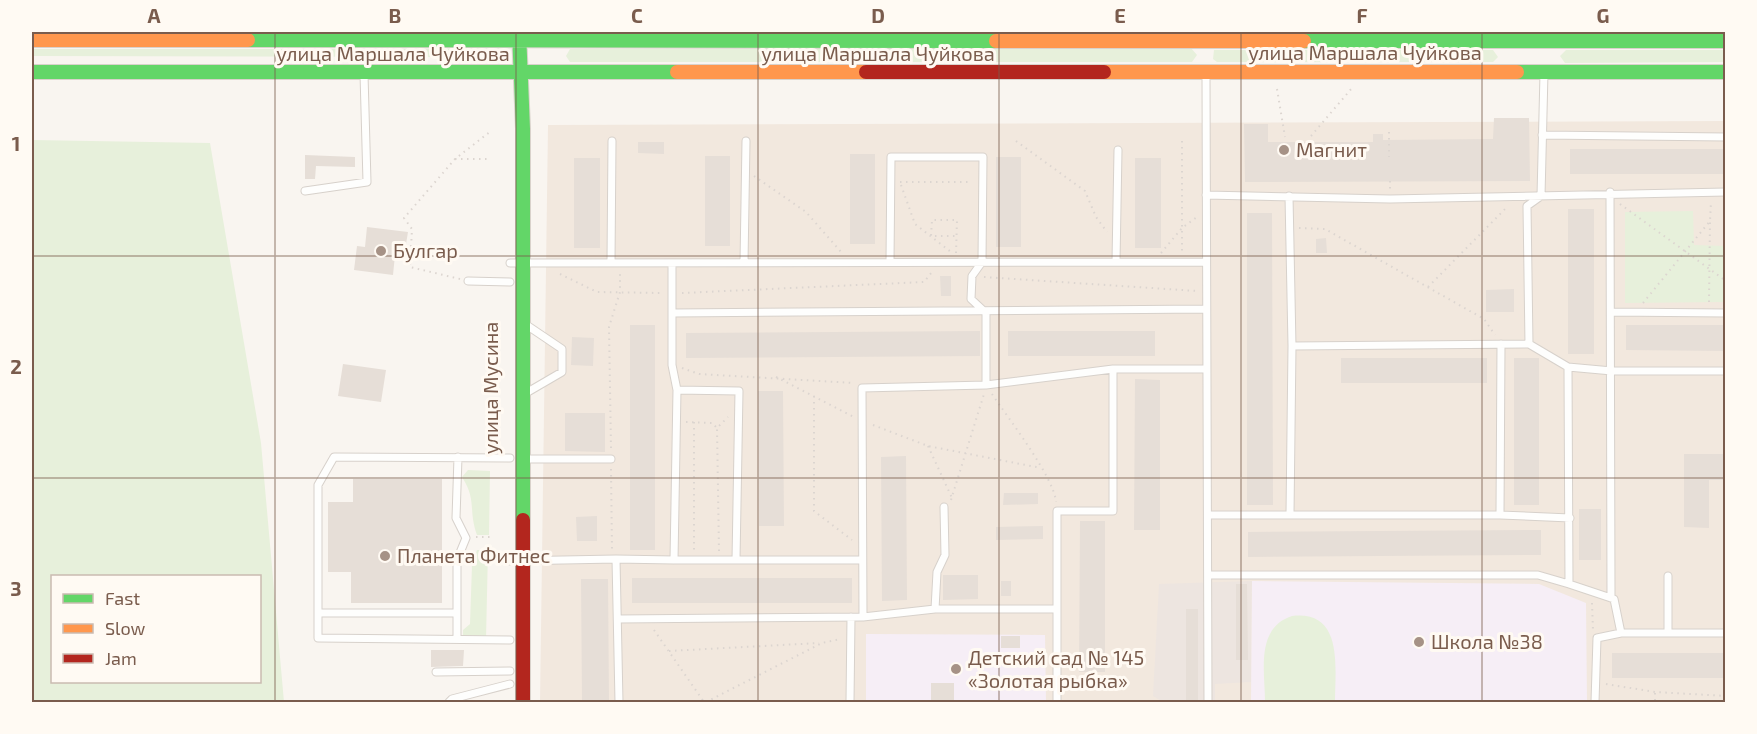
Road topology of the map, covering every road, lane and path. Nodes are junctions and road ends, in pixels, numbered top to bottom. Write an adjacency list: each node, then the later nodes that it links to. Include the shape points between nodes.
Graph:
1 (80, 36): 2 (main road, улица Маршала Чуйкова); 9 (main road, улица Маршала Чуйкова)
2 (181, 36): 3 (main road, улица Маршала Чуйкова)
3 (248, 36): 4 (main road, улица Маршала Чуйкова)
4 (519, 36): 10 (main road, улица Маршала Чуйкова); 19 (main road, улица Мусина)
5 (1102, 36): 13 (main road, улица Маршала Чуйкова); 14 (main road, улица Маршала Чуйкова)
6 (1240, 36): 7 (main road, улица Маршала Чуйкова); 14 (main road, улица Маршала Чуйкова)
7 (1367, 36): 12 (main road, улица Маршала Чуйкова)
8 (1628, 36): 11 (main road, улица Маршала Чуйкова); 15 (main road, улица Маршала Чуйкова)
9 (32, 40)
10 (567, 40): 13 (main road, улица Маршала Чуйкова); 20 (main road, via 559,57)
11 (1725, 41)
12 (1510, 51): 14 (main road, улица Маршала Чуйкова); 15 (main road, улица Маршала Чуйкова); 15 (main road, улица Маршала Чуйкова)
13 (982, 52): 14 (main road, улица Маршала Чуйкова); 20 (main road, улица Маршала Чуйкова)
14 (1206, 56): 44 (lane)
15 (1543, 57): 17 (main road, улица Маршала Чуйкова); 25 (lane)
16 (32, 72): 18 (main road, улица Маршала Чуйкова)
17 (1725, 72)
18 (364, 74): 19 (main road, улица Маршала Чуйкова); 41 (lane, via 367,182)
19 (520, 74): 20 (main road, улица Маршала Чуйкова); 64 (main road, улица Мусина, via 511,130)
20 (563, 74)
21 (1277, 87): 27 (path)
22 (1353, 87): 26 (path)
23 (491, 131): 35 (path)
24 (1389, 132): 34 (path)
25 (1542, 135): 28 (lane); 48 (lane)
26 (1311, 136)
27 (1285, 137)
28 (1725, 137)
29 (612, 141): 65 (lane)
30 (746, 141): 37 (lane)
31 (1016, 141): 55 (path, via 1085,191 1095,217)
32 (1182, 141): 51 (path)
33 (1118, 150): 55 (lane)
34 (1389, 157)
35 (455, 159): 36 (path); 73 (path, via 404,218 412,230 410,267)
36 (491, 159)
37 (744, 169): 57 (path, via 806,212); 68 (lane)
38 (891, 182): 39 (path); 40 (lane, via 891,157 983,157); 58 (lane)
39 (900, 182): 40 (path); 53 (path, via 915,224)
40 (983, 182): 59 (lane)
41 (306, 191)
42 (1711, 192): 43 (lane); 45 (lane); 50 (path)
43 (1725, 192)
44 (1206, 195): 46 (lane); 49 (lane)
45 (1610, 195): 48 (lane); 56 (path); 81 (lane)
46 (1289, 196): 47 (lane); 52 (lane)
47 (1517, 196): 48 (lane); 76 (path)
48 (1541, 196): 89 (lane, via 1527,206)
49 (1206, 210): 51 (path); 63 (lane)
50 (1710, 221): 56 (path); 70 (path)
51 (1182, 228): 61 (path); 62 (path)
52 (1290, 228): 76 (path, via 1325,229); 90 (lane)
53 (931, 236): 54 (path); 54 (path, via 956,256); 54 (path, via 932,220 957,220)
54 (956, 236)
55 (1117, 243): 60 (lane)
56 (1685, 252): 70 (path); 82 (path)
57 (850, 262): 58 (lane); 68 (lane)
58 (890, 262): 59 (lane)
59 (982, 262): 60 (lane); 72 (lane)
60 (1116, 262): 61 (lane)
61 (1154, 262): 62 (lane)
62 (1182, 262): 63 (lane)
63 (1206, 262): 77 (lane)
64 (517, 263): 65 (lane); 75 (main road, улица Мусина); 87 (main road, улица Мусина)
65 (611, 263): 66 (lane)
66 (621, 263): 67 (lane); 78 (path)
67 (672, 263): 68 (lane); 79 (lane)
68 (744, 263)
69 (937, 267): 79 (path, via 924,282)
70 (1710, 269): 74 (path); 83 (path)
71 (555, 271): 78 (path, via 597,291)
72 (972, 276): 77 (path); 85 (lane, via 971,299)
73 (468, 281): 75 (lane)
74 (1725, 281)
75 (510, 282): 111 (main road, улица Мусина)
76 (1428, 287): 88 (path, via 1484,319)
77 (1205, 291): 80 (lane)
78 (620, 292): 79 (path); 112 (path, via 609,327)
79 (673, 293): 84 (lane)
80 (1206, 309): 85 (lane); 94 (lane)
81 (1611, 312): 82 (lane); 95 (lane)
82 (1636, 312): 83 (lane)
83 (1709, 312): 86 (lane)
84 (673, 313): 85 (lane); 91 (lane)
85 (986, 313): 98 (lane)
86 (1725, 313)
87 (524, 323): 101 (main road, улица Мусина); 101 (lane, via 562,349 562,372)
88 (1501, 344): 89 (lane); 90 (lane); 118 (lane)
89 (1529, 344): 92 (lane)
90 (1292, 346): 117 (lane)
91 (672, 365): 97 (path, via 699,374); 100 (lane)
92 (1568, 367): 95 (lane); 120 (lane)
93 (1113, 369): 94 (lane); 98 (lane); 116 (lane, via 1113,511)
94 (1207, 369): 119 (lane)
95 (1612, 371): 96 (lane); 133 (lane)
96 (1725, 371)
97 (776, 377): 99 (path, via 852,381); 102 (path)
98 (986, 385): 99 (lane); 109 (path); 113 (path)
99 (862, 388): 104 (lane)
100 (677, 390): 103 (lane, via 739,391); 105 (lane)
101 (524, 394): 111 (main road, улица Мусина)
102 (814, 396): 104 (path); 121 (path, via 814,511)
103 (738, 406): 107 (path); 126 (lane)
104 (861, 421): 108 (path); 121 (lane)
105 (676, 422): 106 (path); 123 (lane)
106 (694, 422): 107 (path, via 712,423); 124 (path)
107 (717, 428): 125 (path)
108 (928, 446): 109 (path); 114 (path)
109 (966, 453): 113 (path); 114 (path)
110 (458, 457): 111 (lane); 136 (lane, via 334,458 318,485); 137 (lane, via 456,518 466,538 457,560)
111 (517, 458): 112 (lane); 128 (main road, улица Мусина)
112 (611, 459): 122 (path, via 612,551)
113 (1041, 468): 116 (path, via 1056,496)
114 (952, 498): 115 (path)
115 (944, 507): 134 (lane, via 945,555 937,572)
116 (1057, 511): 135 (lane)
117 (1290, 514): 118 (lane); 119 (lane)
118 (1500, 514): 120 (lane)
119 (1208, 515): 129 (lane)
120 (1570, 518): 131 (lane)
121 (861, 547): 127 (lane)
122 (616, 559): 123 (lane); 128 (lane); 140 (lane)
123 (674, 560): 124 (lane)
124 (694, 560): 125 (lane)
125 (719, 560): 126 (lane)
126 (736, 560): 127 (lane)
127 (861, 560): 139 (lane)
128 (517, 561): 148 (main road, улица Мусина); 158 (main road, улица Мусина)
129 (1209, 575): 131 (lane, via 1538,575); 163 (lane)
130 (1668, 576): 143 (lane)
131 (1569, 584): 132 (lane)
132 (1592, 594): 133 (lane); 146 (path, via 1593,632)
133 (1611, 598): 142 (lane)
134 (935, 609): 135 (lane); 139 (lane)
135 (1056, 609): 162 (lane)
136 (318, 613): 137 (lane); 147 (lane, via 318,638)
137 (457, 613): 147 (lane)
138 (851, 617): 139 (lane); 140 (lane); 145 (lane)
139 (863, 617)
140 (618, 619): 159 (lane)
141 (654, 629): 150 (path)
142 (1621, 633): 143 (lane); 146 (lane)
143 (1668, 633): 144 (lane)
144 (1725, 633)
145 (851, 637): 149 (path); 161 (lane)
146 (1597, 638): 153 (lane)
147 (457, 639): 148 (lane)
148 (510, 640): 152 (main road, улица Мусина)
149 (822, 643): 150 (path); 160 (path)
150 (669, 651): 160 (path)
151 (436, 672): 152 (lane)
152 (510, 678): 156 (lane); 157 (main road, улица Мусина)
153 (1595, 682): 154 (path); 164 (lane)
154 (1655, 692): 155 (path); 165 (path)
155 (1725, 696)
156 (449, 702)
157 (509, 702)
158 (523, 702)
159 (619, 702)
160 (705, 702)
161 (850, 702)
162 (1057, 702)
163 (1208, 702)
164 (1595, 702)
165 (1655, 702)

